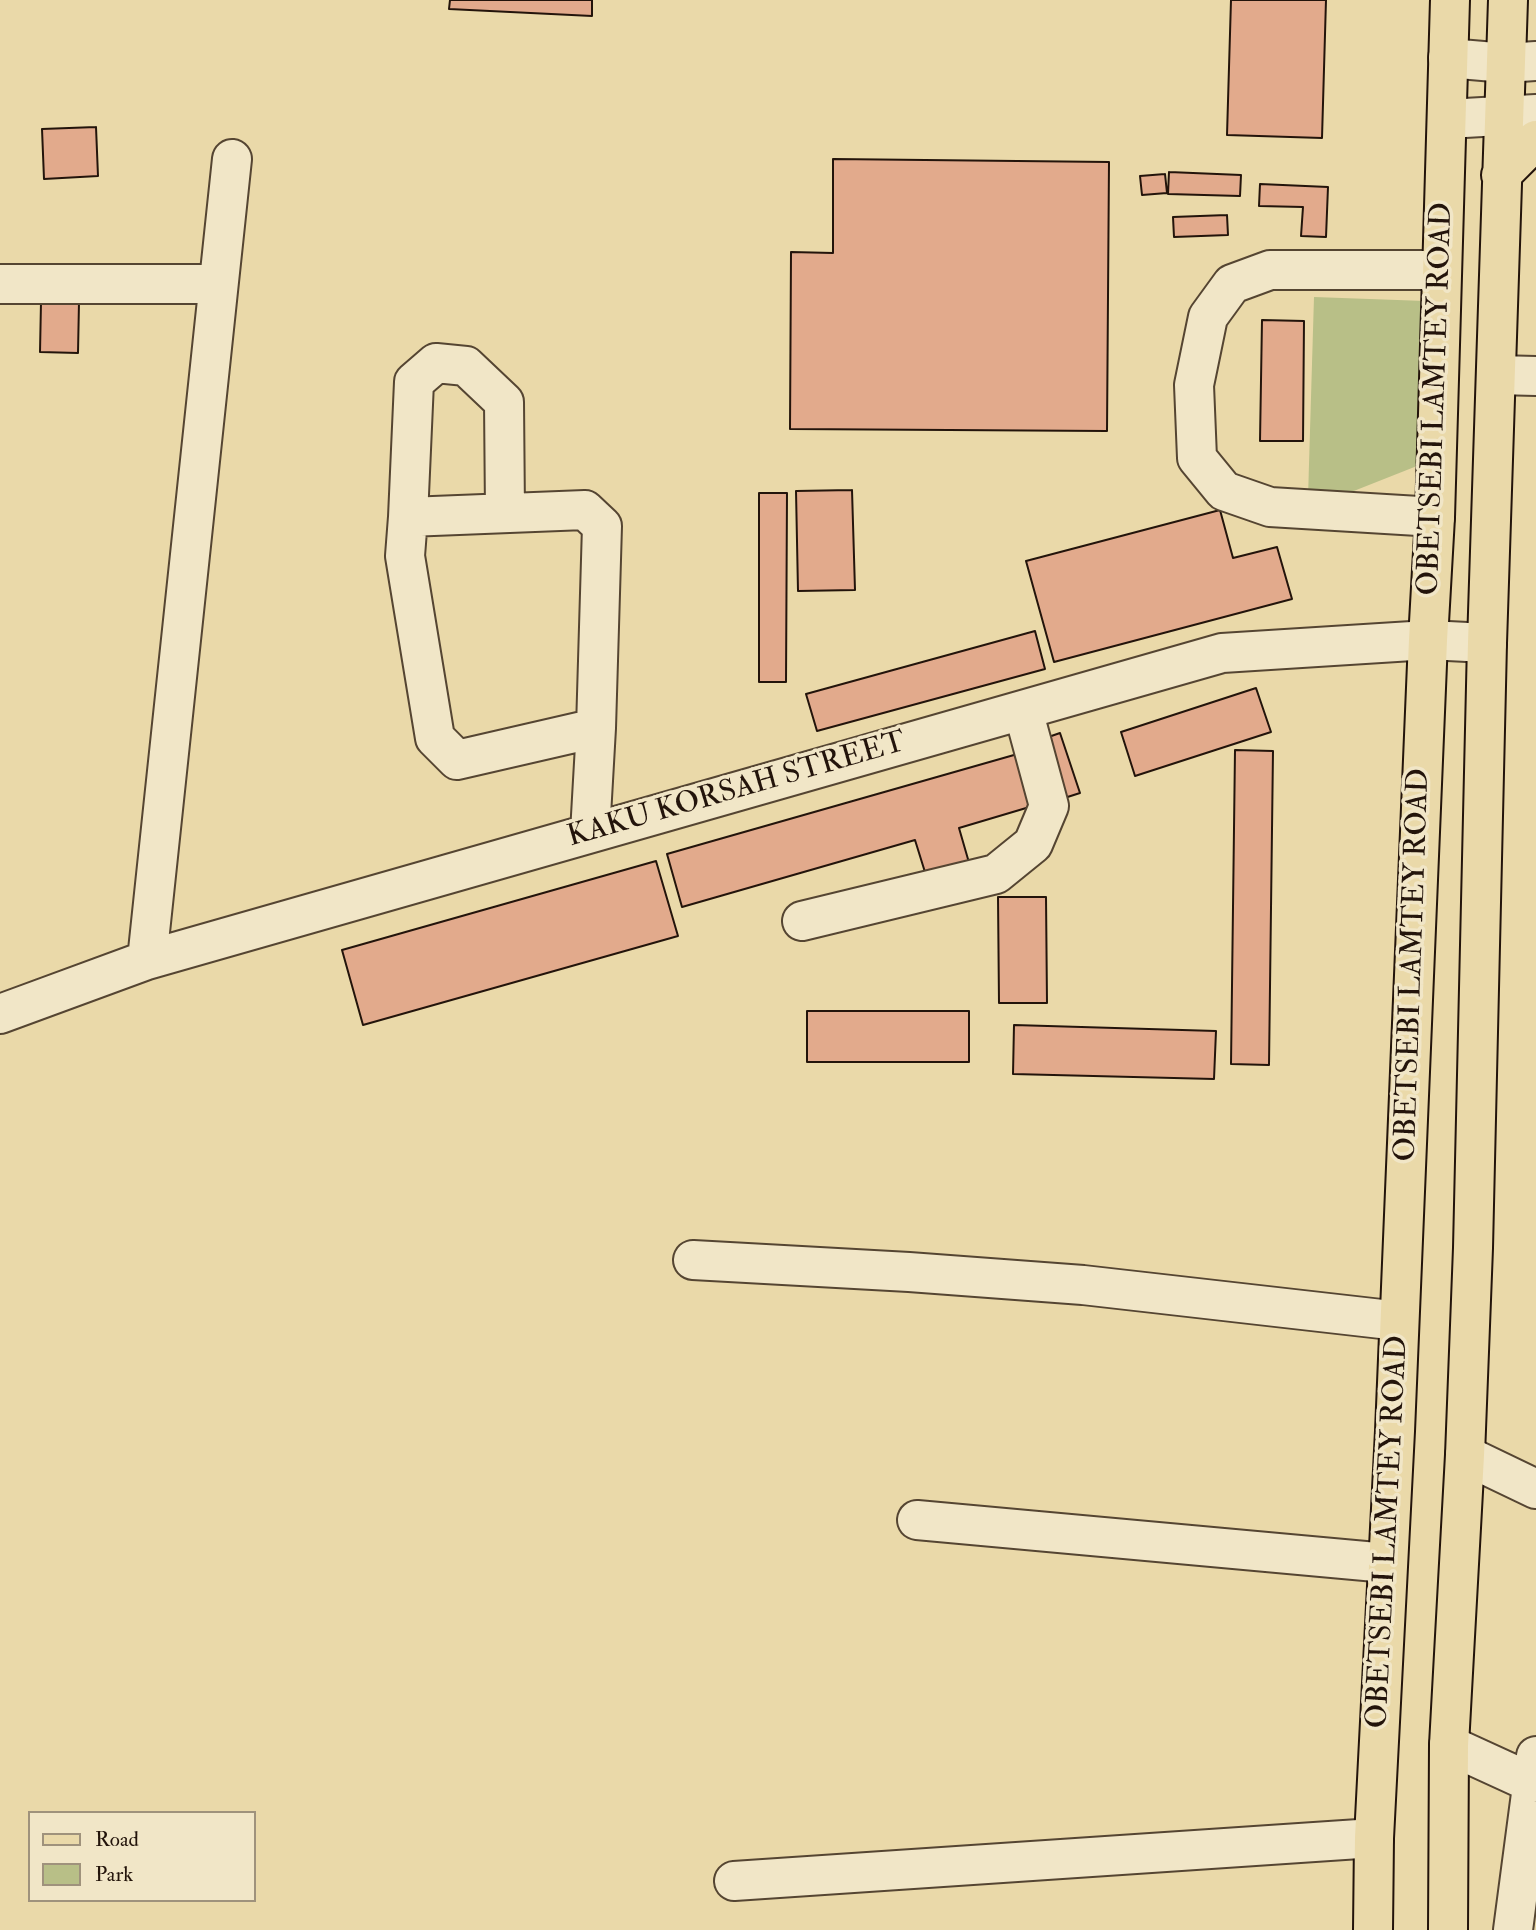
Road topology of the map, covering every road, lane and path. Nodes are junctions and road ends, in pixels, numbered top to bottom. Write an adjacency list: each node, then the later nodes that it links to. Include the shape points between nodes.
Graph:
1 (1450, 0): 5 (main road, OBETSEBI LAMTEY ROAD)
2 (1508, 0): 6 (main road, OBETSEBI LAMTEY ROAD)
3 (1522, 0): 4 (main road)
4 (1536, 20)
5 (1448, 58): 6 (street); 8 (main road, OBETSEBI LAMTEY ROAD)
6 (1521, 62): 7 (main road, OBETSEBI LAMTEY ROAD)
7 (1521, 114): 8 (street); 11 (main road, OBETSEBI LAMTEY ROAD)
8 (1447, 119): 12 (main road, OBETSEBI LAMTEY ROAD)
9 (1536, 140): 11 (main road)
10 (232, 159): 14 (street)
11 (1501, 175): 15 (main road, OBETSEBI LAMTEY ROAD)
12 (1442, 270): 19 (main road, OBETSEBI LAMTEY ROAD); 19 (street, via 1270,270 1232,284 1208,317 1194,385 1197,458 1224,491 1270,507)
13 (0, 284): 14 (street)
14 (218, 284): 26 (street)
15 (1497, 375): 16 (street); 21 (main road, OBETSEBI LAMTEY ROAD)
16 (1536, 376)
17 (505, 513): 18 (street); 18 (street, via 503,402 466,366 436,362 414,382); 23 (street, via 585,510 602,526)
18 (408, 517): 23 (street, via 405,556 435,738 457,760)
19 (1435, 517): 20 (main road, OBETSEBI LAMTEY ROAD)
20 (1428, 640): 21 (street, KAKU KORSAH STREET); 22 (street, KAKU KORSAH STREET, via 1222,653); 29 (main road, OBETSEBI LAMTEY ROAD)
21 (1487, 643): 30 (main road, OBETSEBI LAMTEY ROAD)
22 (1023, 710): 24 (street, KAKU KORSAH STREET); 25 (street, via 1049,806 1033,844 996,874)
23 (596, 728): 24 (street)
24 (590, 833): 26 (street, KAKU KORSAH STREET)
25 (802, 921)
26 (147, 960): 27 (street, KAKU KORSAH STREET)
27 (0, 1014)
28 (693, 1260): 29 (street, via 1083,1285)
29 (1399, 1321): 33 (main road, OBETSEBI LAMTEY ROAD)
30 (1465, 1455): 31 (street); 34 (main road, OBETSEBI LAMTEY ROAD)
31 (1536, 1489)
32 (917, 1520): 33 (street)
33 (1387, 1563): 36 (main road, OBETSEBI LAMTEY ROAD)
34 (1449, 1745): 35 (street); 39 (main road, OBETSEBI LAMTEY ROAD)
35 (1534, 1770): 40 (street)
36 (1374, 1838): 37 (street); 38 (main road, OBETSEBI LAMTEY ROAD)
37 (734, 1881)
38 (1373, 1930)
39 (1448, 1930)
40 (1513, 1930)

